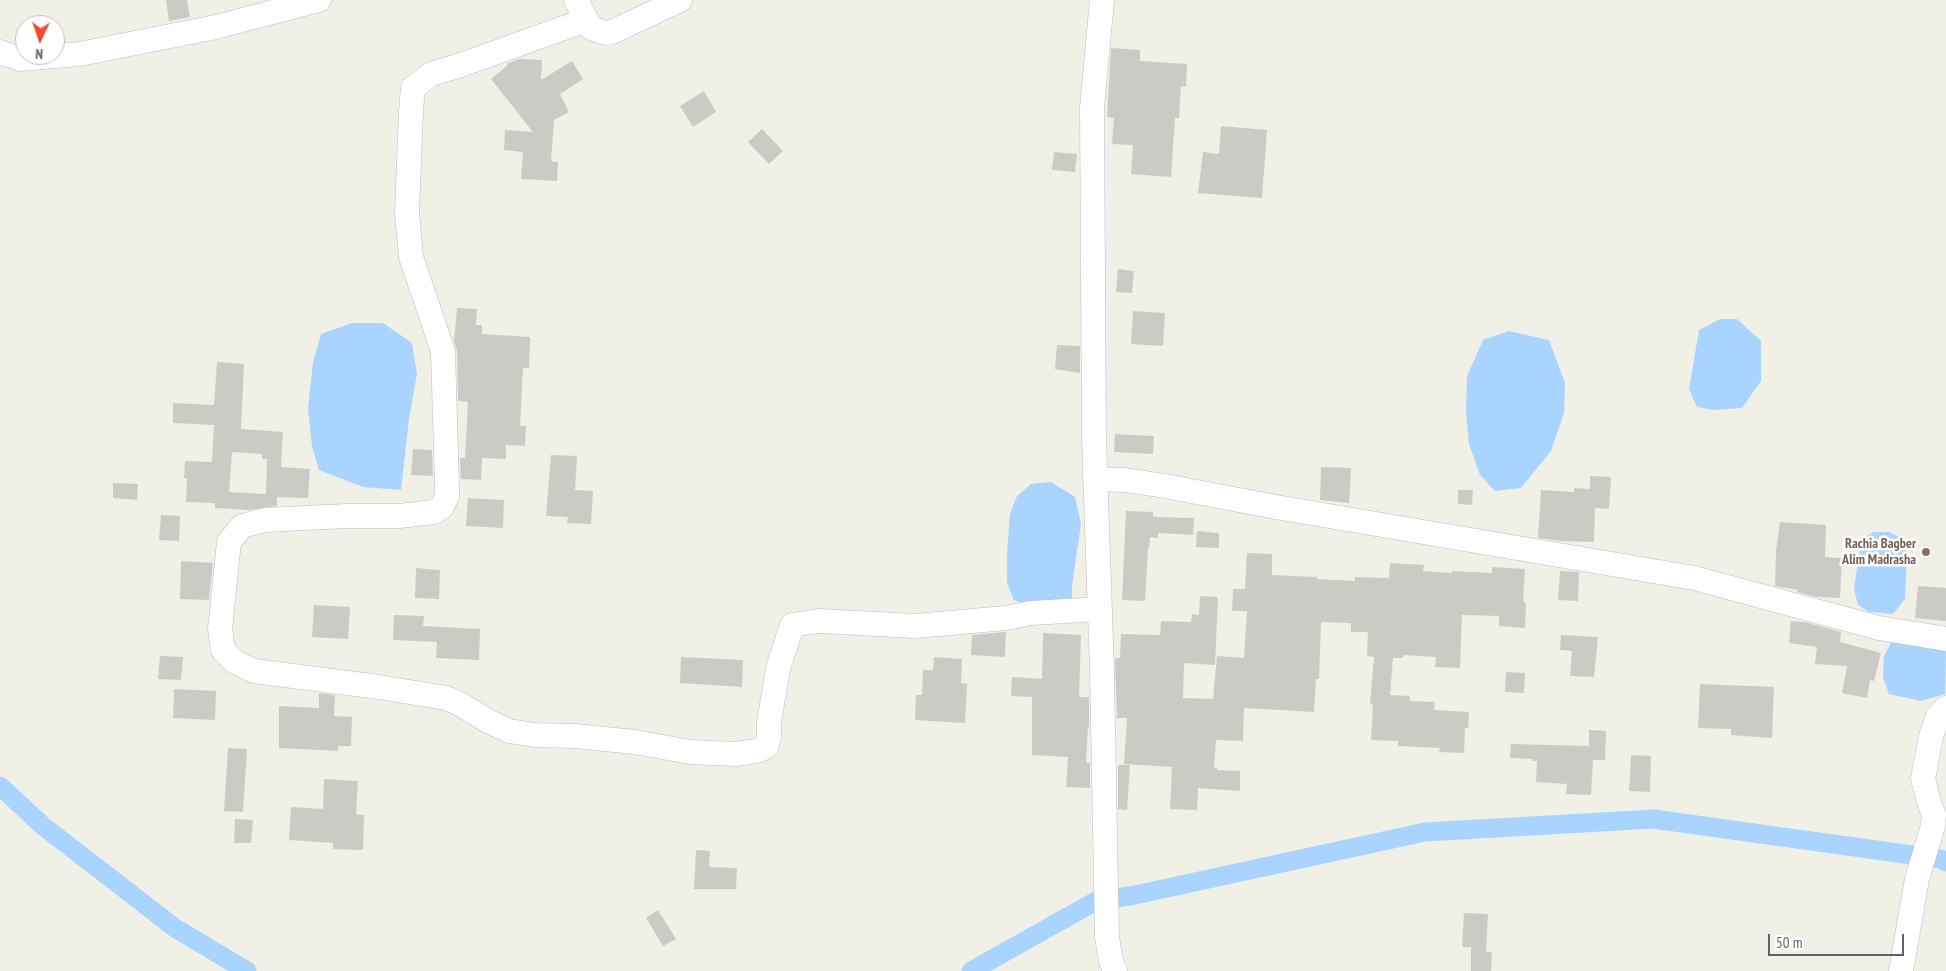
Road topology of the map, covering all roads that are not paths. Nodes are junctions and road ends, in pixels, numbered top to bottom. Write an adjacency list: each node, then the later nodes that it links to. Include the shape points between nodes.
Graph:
1 (319, 0): 5 (street, via 216,27 80,54 20,59)
2 (680, 0): 4 (street, via 605,33 591,28)
3 (1102, 0): 6 (street, via 1092,108)
4 (581, 10): 7 (street, via 458,66 431,74 414,88 407,212 411,257 443,351 447,496 442,507 434,512 399,516 265,520 242,526 229,542 220,629 223,650 235,662 254,671 446,698 509,731 635,742 690,752 735,754 756,752 766,747 778,668 792,625 819,621 916,626)
5 (0, 52)
6 (1095, 479): 7 (street); 8 (street, via 1165,486 1694,578 1879,628)
7 (1100, 609): 10 (street, via 1106,937)
8 (1946, 639)
9 (1946, 708): 11 (street, via 1938,716 1931,736 1923,779 1934,815 1933,826 1917,879)
10 (1115, 971)
11 (1901, 971)

